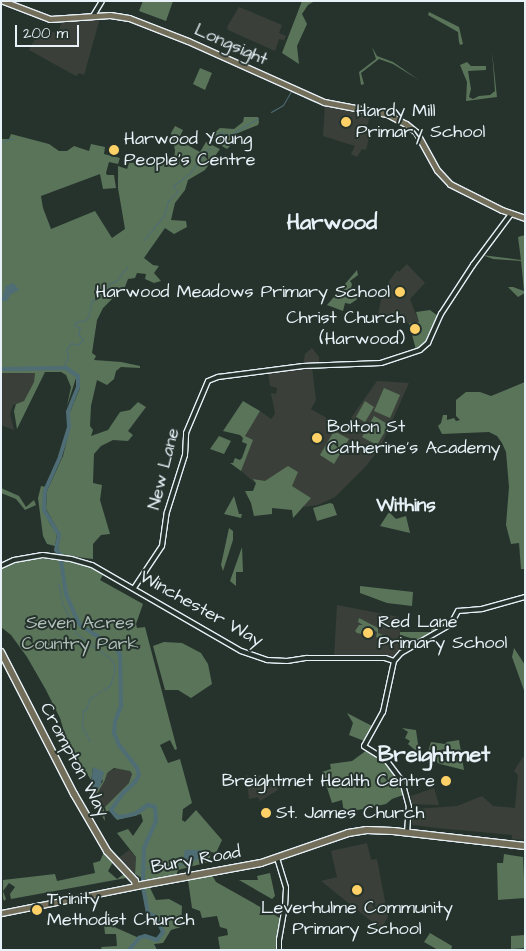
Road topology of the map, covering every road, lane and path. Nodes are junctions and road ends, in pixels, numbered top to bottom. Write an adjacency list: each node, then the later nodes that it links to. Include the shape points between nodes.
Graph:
1 (3, 1): 3 (main road, Longsight, via 50,19)
2 (102, 1): 3 (street)
3 (93, 16): 4 (main road, Longsight, via 129,18 324,102 377,111 403,122 418,135 437,170 448,182)
4 (511, 214): 5 (main road, Longsight); 7 (street, New Lane, via 440,314 428,343 420,350 376,364 319,365 211,379 188,427 185,455 167,512 162,546)
5 (525, 218)
6 (1, 566): 7 (street, Winchester Way, via 24,557 66,558 92,565)
7 (134, 588): 10 (street, Winchester Way, via 241,651 268,660 385,658)
8 (525, 597): 10 (street, via 458,611 451,624 406,650)
9 (1, 652): 14 (highway, Crompton Way, via 107,851)
10 (394, 661): 11 (street, via 383,712 364,746 385,759 399,775 407,795)
11 (408, 831): 12 (highway, Bury Road); 13 (highway, Bury Road, via 348,833)
12 (525, 844)
13 (275, 860): 14 (highway, Bury Road); 16 (street, via 286,883)
14 (140, 884): 15 (main road, Bury Road)
15 (1, 912)
16 (279, 950)

